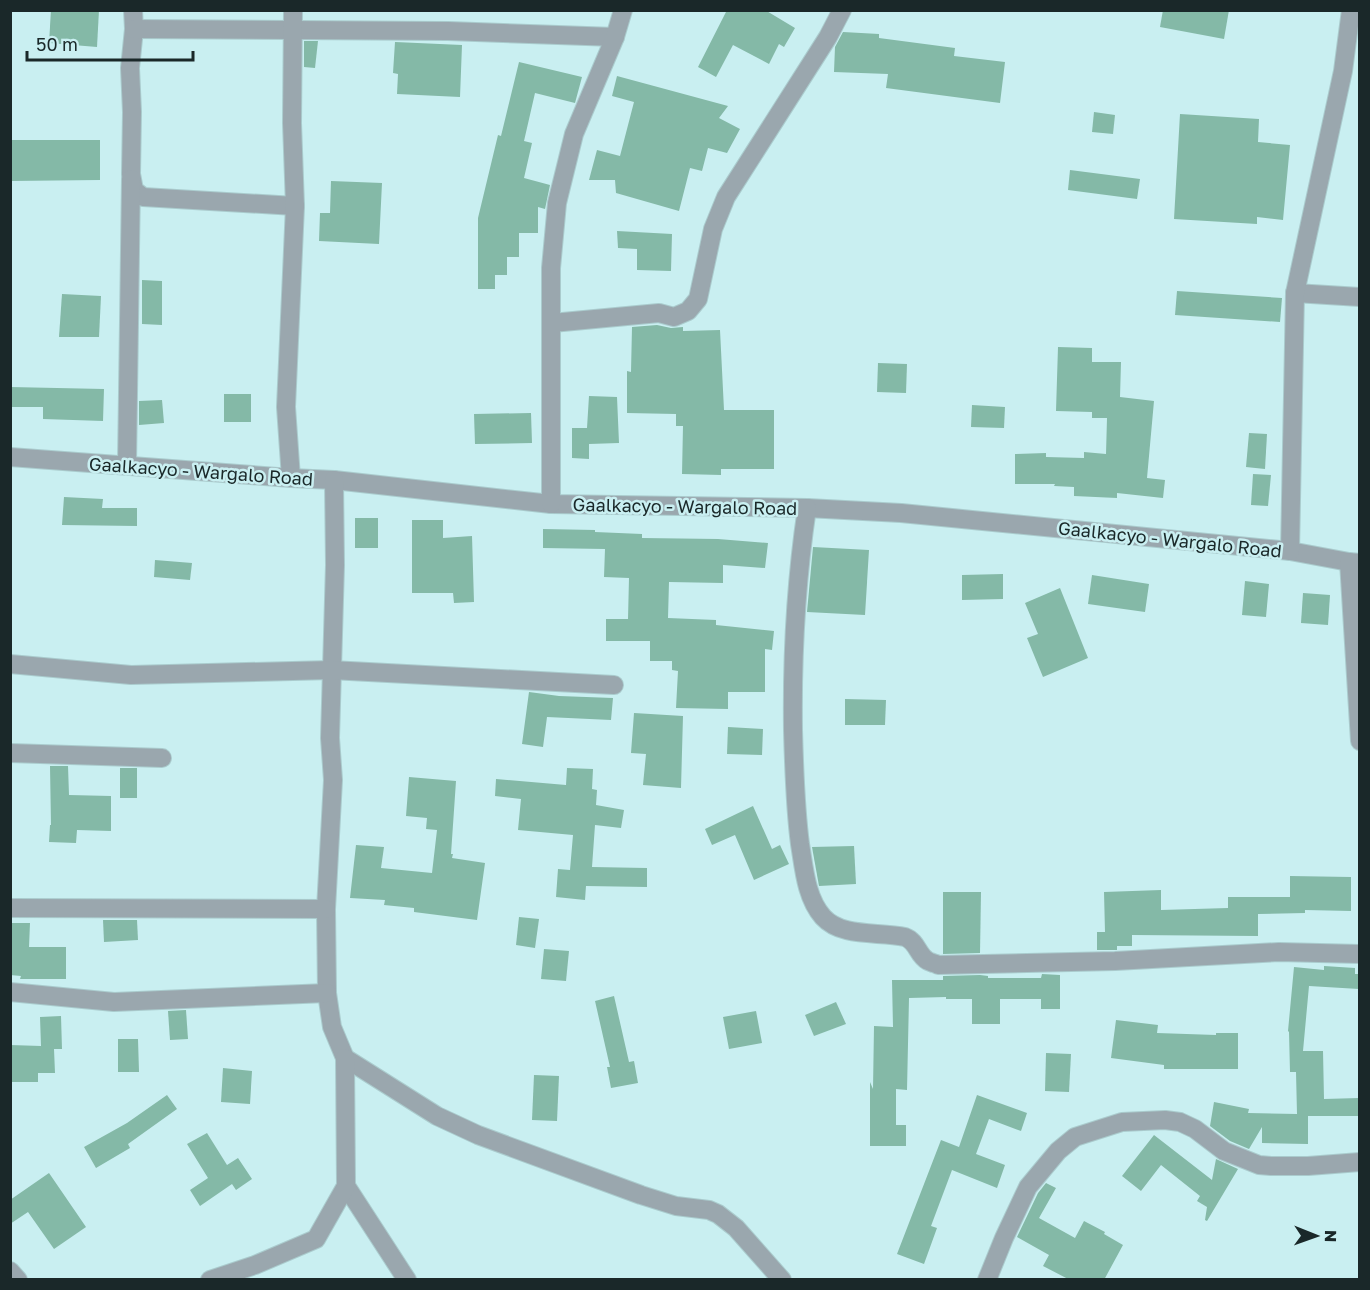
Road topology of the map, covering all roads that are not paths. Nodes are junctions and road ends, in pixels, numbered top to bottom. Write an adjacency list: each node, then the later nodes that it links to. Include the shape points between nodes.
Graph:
1 (133, 10): 6 (street)
2 (293, 10): 7 (street)
3 (623, 10): 8 (street)
4 (842, 10): 13 (street, via 726,197 713,229 698,299 688,311 674,316 659,313)
5 (1351, 10): 11 (street, via 1343,71)
6 (134, 29): 7 (street); 9 (street, via 130,68)
7 (293, 31): 8 (street, via 448,31); 10 (street)
8 (615, 38): 13 (street, via 574,134 557,203 551,268)
9 (131, 174): 10 (street, via 134,190 143,197); 15 (street)
10 (295, 206): 16 (street, via 286,406)
11 (1295, 293): 12 (street); 20 (street)
12 (1359, 297)
13 (552, 322): 18 (street)
14 (10, 457): 15 (street, Gaalkacyo - Wargalo Road)
15 (127, 465): 16 (street, Gaalkacyo - Wargalo Road)
16 (291, 478): 17 (street, Gaalkacyo - Wargalo Road)
17 (334, 480): 18 (street, Gaalkacyo - Wargalo Road); 23 (street)
18 (551, 504): 19 (street, Gaalkacyo - Wargalo Road)
19 (807, 508): 20 (street, Gaalkacyo - Wargalo Road, via 901,513); 30 (street, via 793,670 796,816 812,899 834,927 905,936 923,957 938,965 1279,952)
20 (1290, 551): 21 (street, Gaalkacyo - Wargalo Road)
21 (1354, 562): 25 (street)
22 (10, 664): 23 (street, via 131,675)
23 (331, 670): 24 (street); 29 (street, via 333,780)
24 (614, 685)
25 (1359, 741)
26 (10, 753): 27 (street)
27 (162, 758)
28 (10, 908): 29 (street)
29 (326, 909): 32 (street)
30 (1359, 954)
31 (10, 992): 32 (street, via 114,1002)
32 (327, 993): 33 (street, via 333,1027)
33 (345, 1058): 35 (street); 40 (street, via 437,1116 478,1136 641,1195 718,1214 736,1228)
34 (1359, 1162): 41 (street, via 1259,1165 1224,1151 1195,1129 1165,1120 1122,1122 1074,1137 1028,1187)
35 (346, 1186): 38 (street, via 316,1239); 39 (street)
36 (10, 1271): 37 (street)
37 (18, 1280)
38 (210, 1280)
39 (407, 1280)
40 (782, 1280)
41 (987, 1280)

